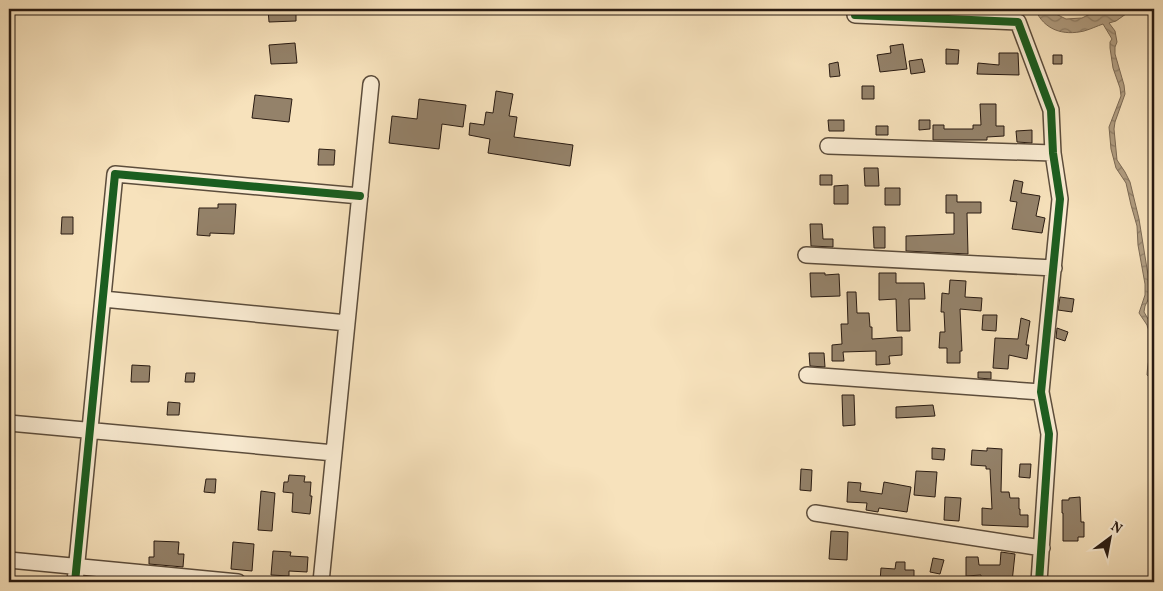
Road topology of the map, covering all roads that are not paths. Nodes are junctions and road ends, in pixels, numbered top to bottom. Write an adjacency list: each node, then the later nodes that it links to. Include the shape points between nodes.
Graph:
1 (855, 15): 4 (street, via 1018,22 1050,110)
2 (371, 84): 5 (street)
3 (828, 146): 4 (street)
4 (1053, 153): 7 (street, via 1060,199)
5 (360, 196): 8 (street, via 115,174); 9 (street)
6 (806, 255): 7 (street)
7 (1054, 268): 11 (street)
8 (103, 299): 9 (street); 13 (street)
9 (348, 323): 14 (street)
10 (807, 376): 11 (street)
11 (1041, 392): 16 (street, via 1050,434)
12 (9, 424): 13 (street)
13 (90, 431): 14 (street); 18 (street)
14 (334, 453): 21 (street)
15 (815, 513): 16 (street)
16 (1042, 548): 22 (street)
17 (9, 560): 18 (street)
18 (76, 566): 19 (street); 20 (street)
19 (75, 582)
20 (238, 582)
21 (321, 582)
22 (1039, 582)

